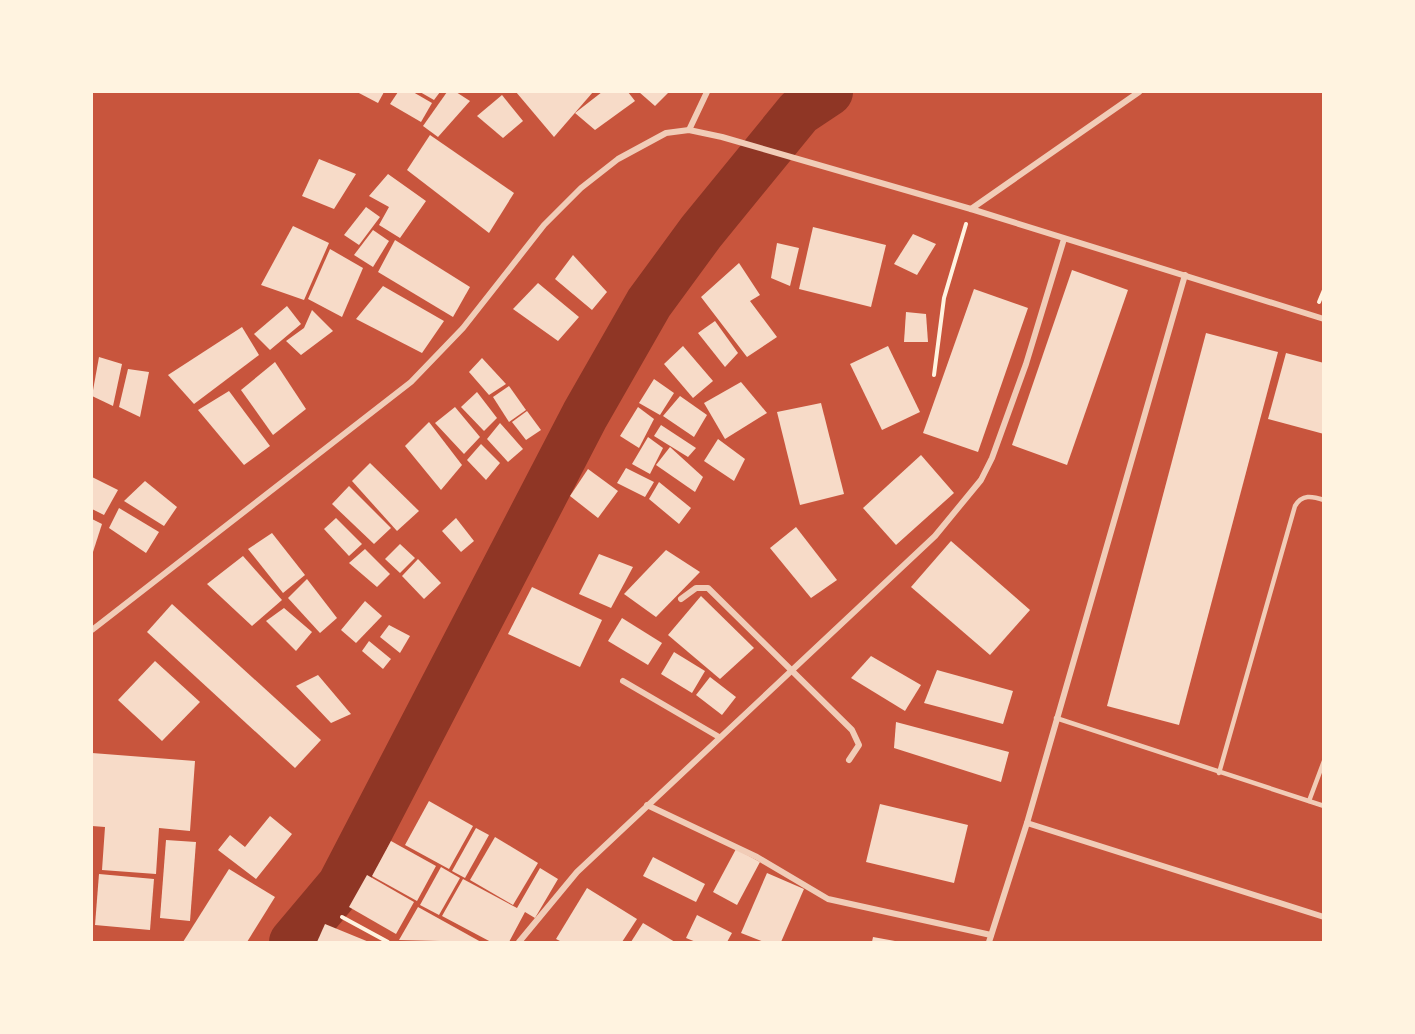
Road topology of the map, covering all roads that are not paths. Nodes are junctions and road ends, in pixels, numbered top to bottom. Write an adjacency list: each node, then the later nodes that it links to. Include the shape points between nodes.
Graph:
1 (707, 92): 3 (street)
2 (1139, 92): 4 (street)
3 (689, 130): 4 (street); 10 (street, via 676,130 651,140 581,188 544,225 463,328 411,382)
4 (971, 209): 5 (street)
5 (1064, 239): 6 (street); 11 (street, via 1006,423 981,480 935,536)
6 (1185, 275): 7 (street); 13 (street)
7 (1323, 319)
8 (1323, 500): 17 (lane, via 1308,496 1295,506)
9 (681, 599): 11 (street, via 696,588 708,588)
10 (92, 630)
11 (790, 670): 14 (street); 15 (street, via 858,738 859,745)
12 (623, 681): 14 (street)
13 (1056, 718): 17 (lane); 21 (street)
14 (719, 737): 19 (street)
15 (849, 760)
16 (1323, 761): 18 (lane)
17 (1219, 773): 18 (lane)
18 (1309, 801): 20 (lane)
19 (646, 805): 23 (street, via 758,857 828,899); 24 (street, via 577,872)
20 (1323, 806)
21 (1027, 823): 22 (street); 23 (street)
22 (1323, 917)
23 (991, 934): 25 (street)
24 (519, 942)
25 (989, 942)

